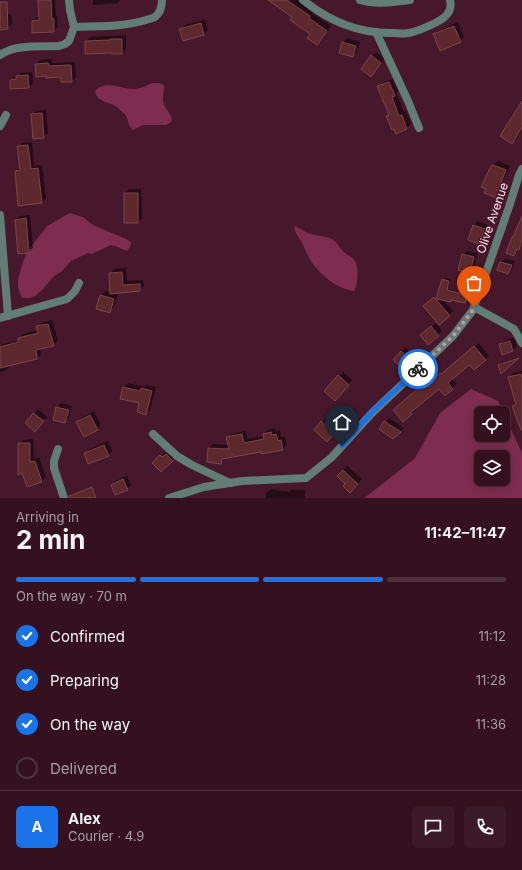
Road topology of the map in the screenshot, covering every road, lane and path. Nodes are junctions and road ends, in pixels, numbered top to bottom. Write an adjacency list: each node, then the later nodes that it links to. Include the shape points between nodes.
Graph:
1 (69, 0): 7 (street)
2 (162, 0): 7 (street, via 155,17 134,23)
3 (303, 0): 8 (street, via 338,22)
4 (360, 0): 5 (street, via 388,3)
5 (410, 0)
6 (450, 0): 8 (street, via 450,13 421,29 408,33)
7 (74, 27): 9 (street, via 69,41 65,44 21,48)
8 (376, 32): 12 (street)
9 (0, 55)
10 (6, 115): 11 (street)
11 (0, 126)
12 (419, 128)
13 (522, 169): 16 (street, Olive Avenue)
14 (0, 215): 17 (street)
15 (79, 283): 17 (street, via 67,300)
16 (474, 307): 18 (street, via 514,329); 21 (street, Olive Avenue, via 453,336 372,412 332,457 306,478)
17 (4, 317)
18 (521, 340)
19 (153, 434): 21 (street, via 177,456)
20 (58, 449): 23 (street, via 54,468)
21 (230, 483): 22 (street, Olive Avenue, via 204,487)
22 (181, 496): 24 (street, Olive Avenue)
23 (64, 498)
24 (169, 498)

